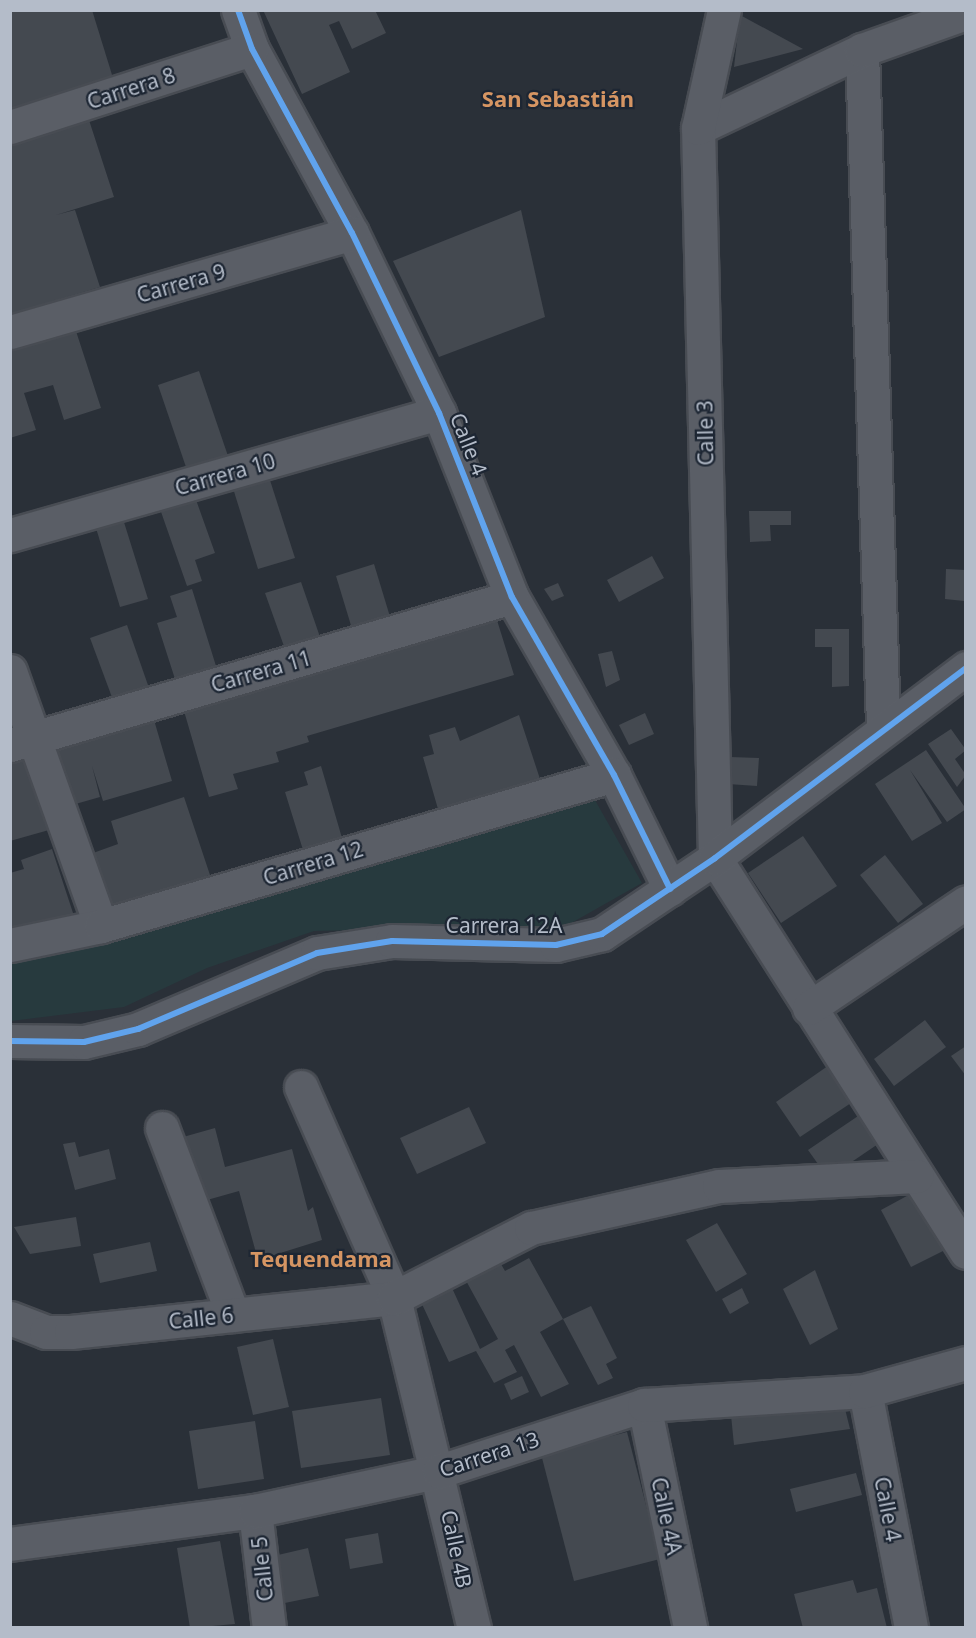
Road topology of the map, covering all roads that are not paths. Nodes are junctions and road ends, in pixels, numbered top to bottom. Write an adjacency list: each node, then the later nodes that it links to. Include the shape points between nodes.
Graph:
1 (238, 10): 4 (street, Calle 4)
2 (724, 10): 7 (street, Calle 3)
3 (966, 14): 5 (street)
4 (252, 49): 6 (street, Carrera 8); 8 (street, Calle 4)
5 (862, 50): 7 (street); 15 (street)
6 (10, 127)
7 (698, 128): 18 (street, Calle 3)
8 (352, 233): 9 (street, Carrera 9); 10 (street, Calle 4)
9 (10, 332)
10 (439, 413): 11 (street, Carrera 10); 12 (street, Calle 4)
11 (10, 535)
12 (512, 597): 16 (street, Carrera 11); 17 (street, Calle 4)
13 (966, 668): 15 (street, Carrera 12A)
14 (10, 671): 16 (street)
15 (883, 727): 18 (street, Carrera 12A)
16 (23, 742): 21 (street)
17 (614, 775): 19 (street, Calle 4); 21 (street, Carrera 12)
18 (715, 858): 19 (street, Carrera 12A); 23 (street)
19 (670, 889): 24 (street, Carrera 12A, via 602,934 556,945 392,941 317,953 138,1029 84,1042)
20 (966, 902): 23 (street)
21 (101, 926): 22 (street, Carrera 12)
22 (10, 945)
23 (809, 1008): 27 (street)
24 (10, 1041)
25 (301, 1087): 29 (street, Calle 4B)
26 (162, 1128): 30 (street)
27 (917, 1176): 28 (street); 29 (street, via 719,1186 531,1228)
28 (966, 1252)
29 (394, 1298): 30 (street, Calle 6); 35 (street, Calle 4B)
30 (233, 1315): 31 (street, Calle 6, via 71,1332 46,1332)
31 (10, 1318)
32 (966, 1363): 33 (street, Carrera 13)
33 (865, 1391): 34 (street, Carrera 13); 41 (street, Calle 4)
34 (644, 1404): 35 (street, Carrera 13); 40 (street, Calle 4A)
35 (440, 1471): 36 (street, Carrera 13); 39 (street, Calle 4B)
36 (255, 1511): 37 (street, Carrera 13); 38 (street, Calle 5)
37 (10, 1544)
38 (269, 1628)
39 (474, 1628)
40 (690, 1628)
41 (911, 1628)

